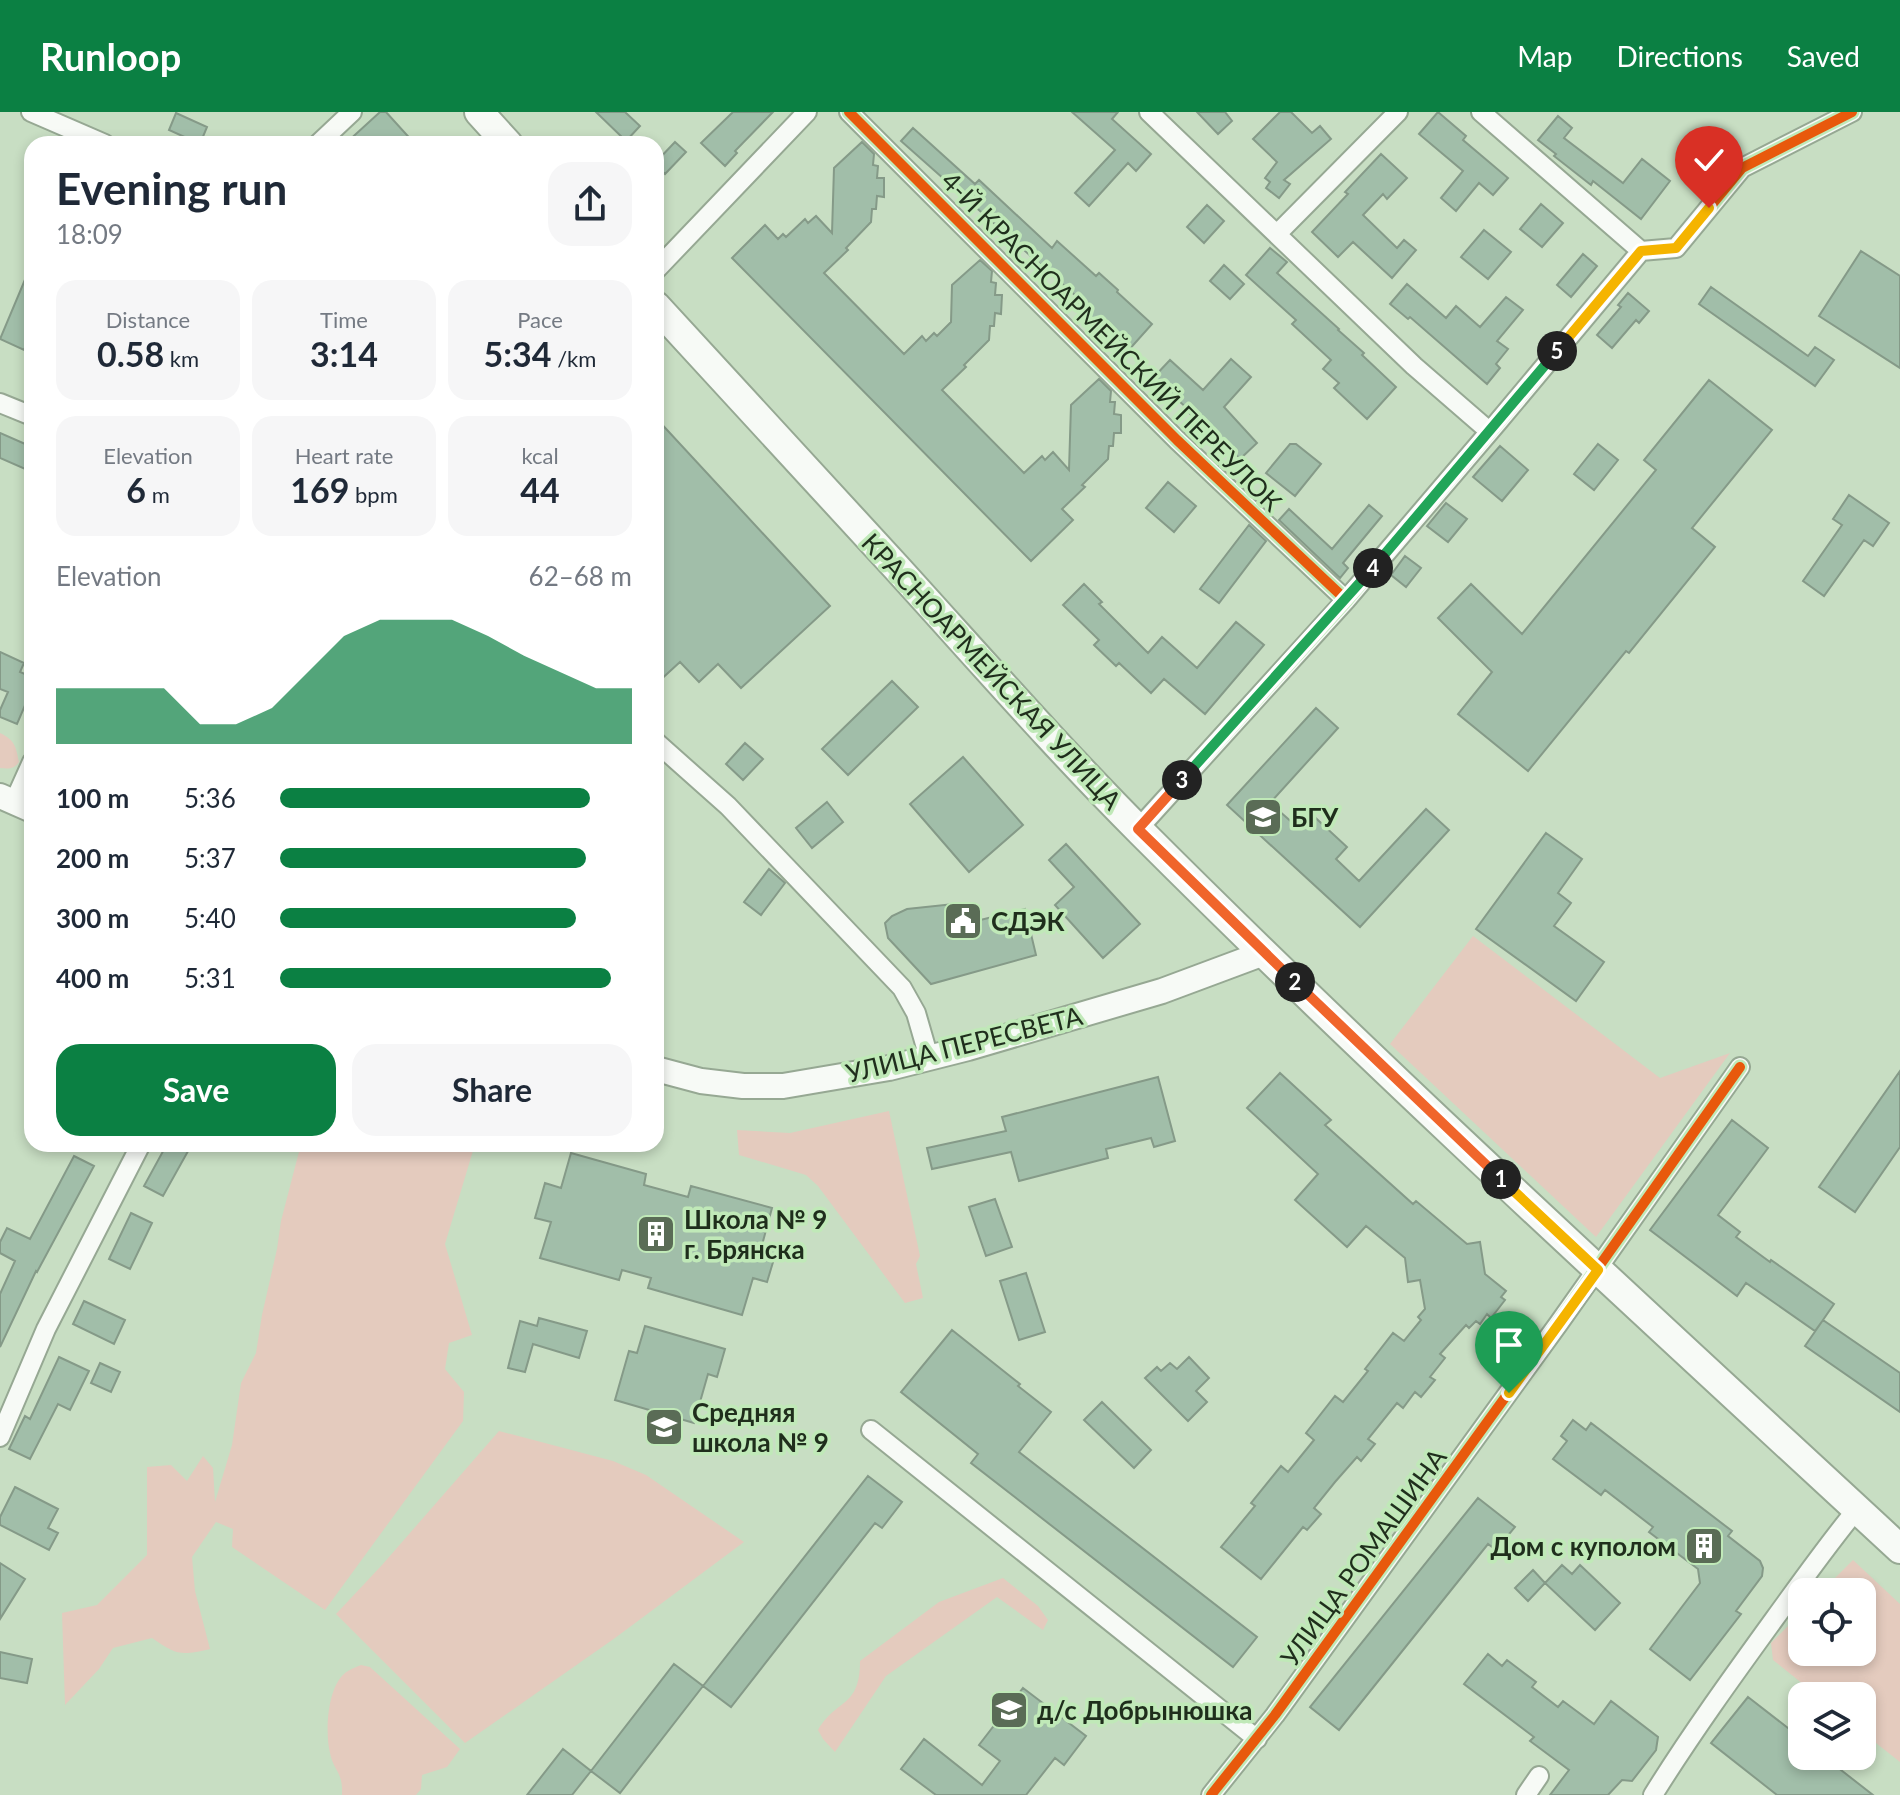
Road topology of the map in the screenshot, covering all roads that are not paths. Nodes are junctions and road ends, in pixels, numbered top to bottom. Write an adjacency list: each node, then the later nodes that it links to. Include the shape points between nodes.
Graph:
1 (31, 112): 10 (street)
2 (352, 112): 11 (street)
3 (479, 112): 12 (main road)
4 (807, 112): 15 (street)
5 (849, 112): 20 (street, 4-Й КРАСНОАРМЕЙСКИЙ ПЕРЕУЛОК, via 1177,440)
6 (1149, 112): 13 (street)
7 (1398, 112): 13 (street)
8 (1481, 112): 14 (street)
9 (1852, 112): 14 (street, via 1742,168 1676,248)
10 (86, 136)
11 (326, 136)
12 (501, 136)
13 (1277, 234): 19 (street)
14 (1641, 251): 19 (street)
15 (664, 262)
16 (664, 315): 24 (main road, КРАСНОАРМЕЙСКАЯ УЛИЦА)
17 (0, 403): 18 (street)
18 (24, 413)
19 (1489, 431): 20 (street)
20 (1346, 600): 24 (street)
21 (664, 749): 26 (street, via 728,806 902,988 916,1013)
22 (24, 781): 23 (street)
23 (15, 803)
24 (1138, 829): 25 (main road, КРАСНОАРМЕЙСКАЯ УЛИЦА)
25 (1264, 953): 26 (main road, УЛИЦА ПЕРЕСВЕТА, via 1162,991); 30 (main road, КРАСНОАРМЕЙСКАЯ УЛИЦА)
26 (929, 1058): 28 (main road, УЛИЦА ПЕРЕСВЕТА, via 783,1086 701,1081)
27 (1740, 1067): 30 (street, УЛИЦА РОМАШИНА)
28 (664, 1071)
29 (137, 1152): 32 (street, via 46,1329)
30 (1598, 1270): 33 (main road, КРАСНОАРМЕЙСКАЯ УЛИЦА); 35 (street, УЛИЦА РОМАШИНА)
31 (871, 1430): 35 (street)
32 (0, 1437)
33 (1857, 1509): 34 (main road, КРАСНОАРМЕЙСКАЯ УЛИЦА); 39 (street, via 1755,1645)
34 (1900, 1549)
35 (1257, 1739): 37 (street, УЛИЦА РОМАШИНА)
36 (1539, 1776): 38 (street)
37 (1211, 1795)
38 (1526, 1795)
39 (1653, 1795)

